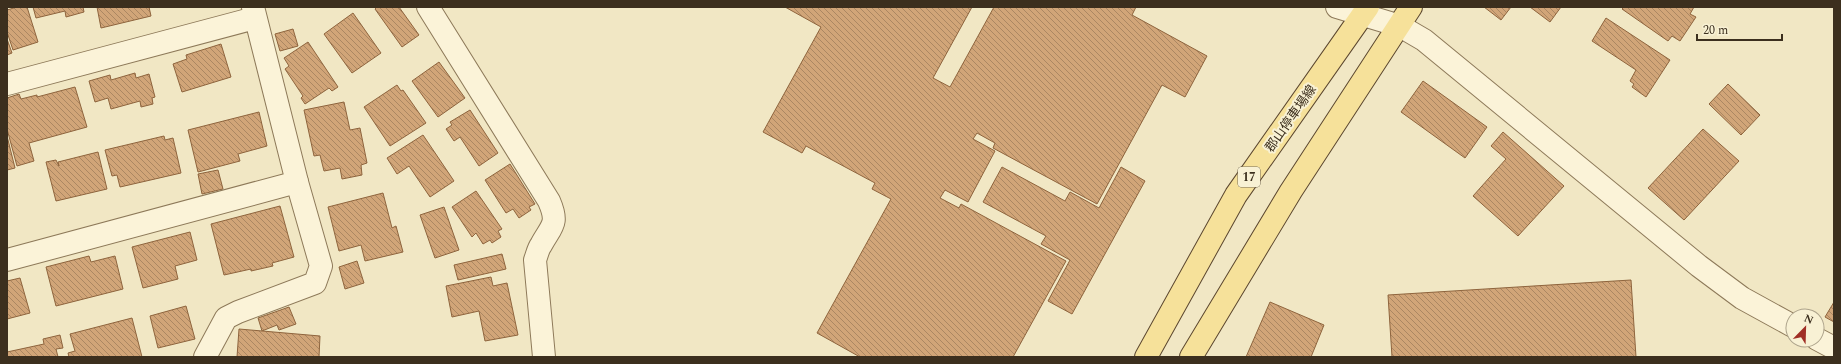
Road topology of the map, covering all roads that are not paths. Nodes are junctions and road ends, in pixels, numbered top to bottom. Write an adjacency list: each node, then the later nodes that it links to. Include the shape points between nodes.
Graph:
1 (428, 7): 14 (street, via 555,214 553,227 535,260)
2 (1337, 7): 4 (street)
3 (1411, 7): 6 (main road)
4 (1365, 10): 6 (street); 15 (main road, 郡山停車場線 / 17, via 1236,195)
5 (254, 12): 7 (street); 8 (street)
6 (1400, 26): 10 (street, via 1424,40 1699,266 1742,298); 16 (main road, via 1291,191)
7 (7, 84)
8 (297, 182): 9 (street); 13 (street, via 321,266 315,283 226,318)
9 (7, 260)
10 (1785, 322)
11 (1825, 343): 12 (street)
12 (1834, 348)
13 (205, 357)
14 (544, 357)
15 (1146, 357)
16 (1191, 357)

